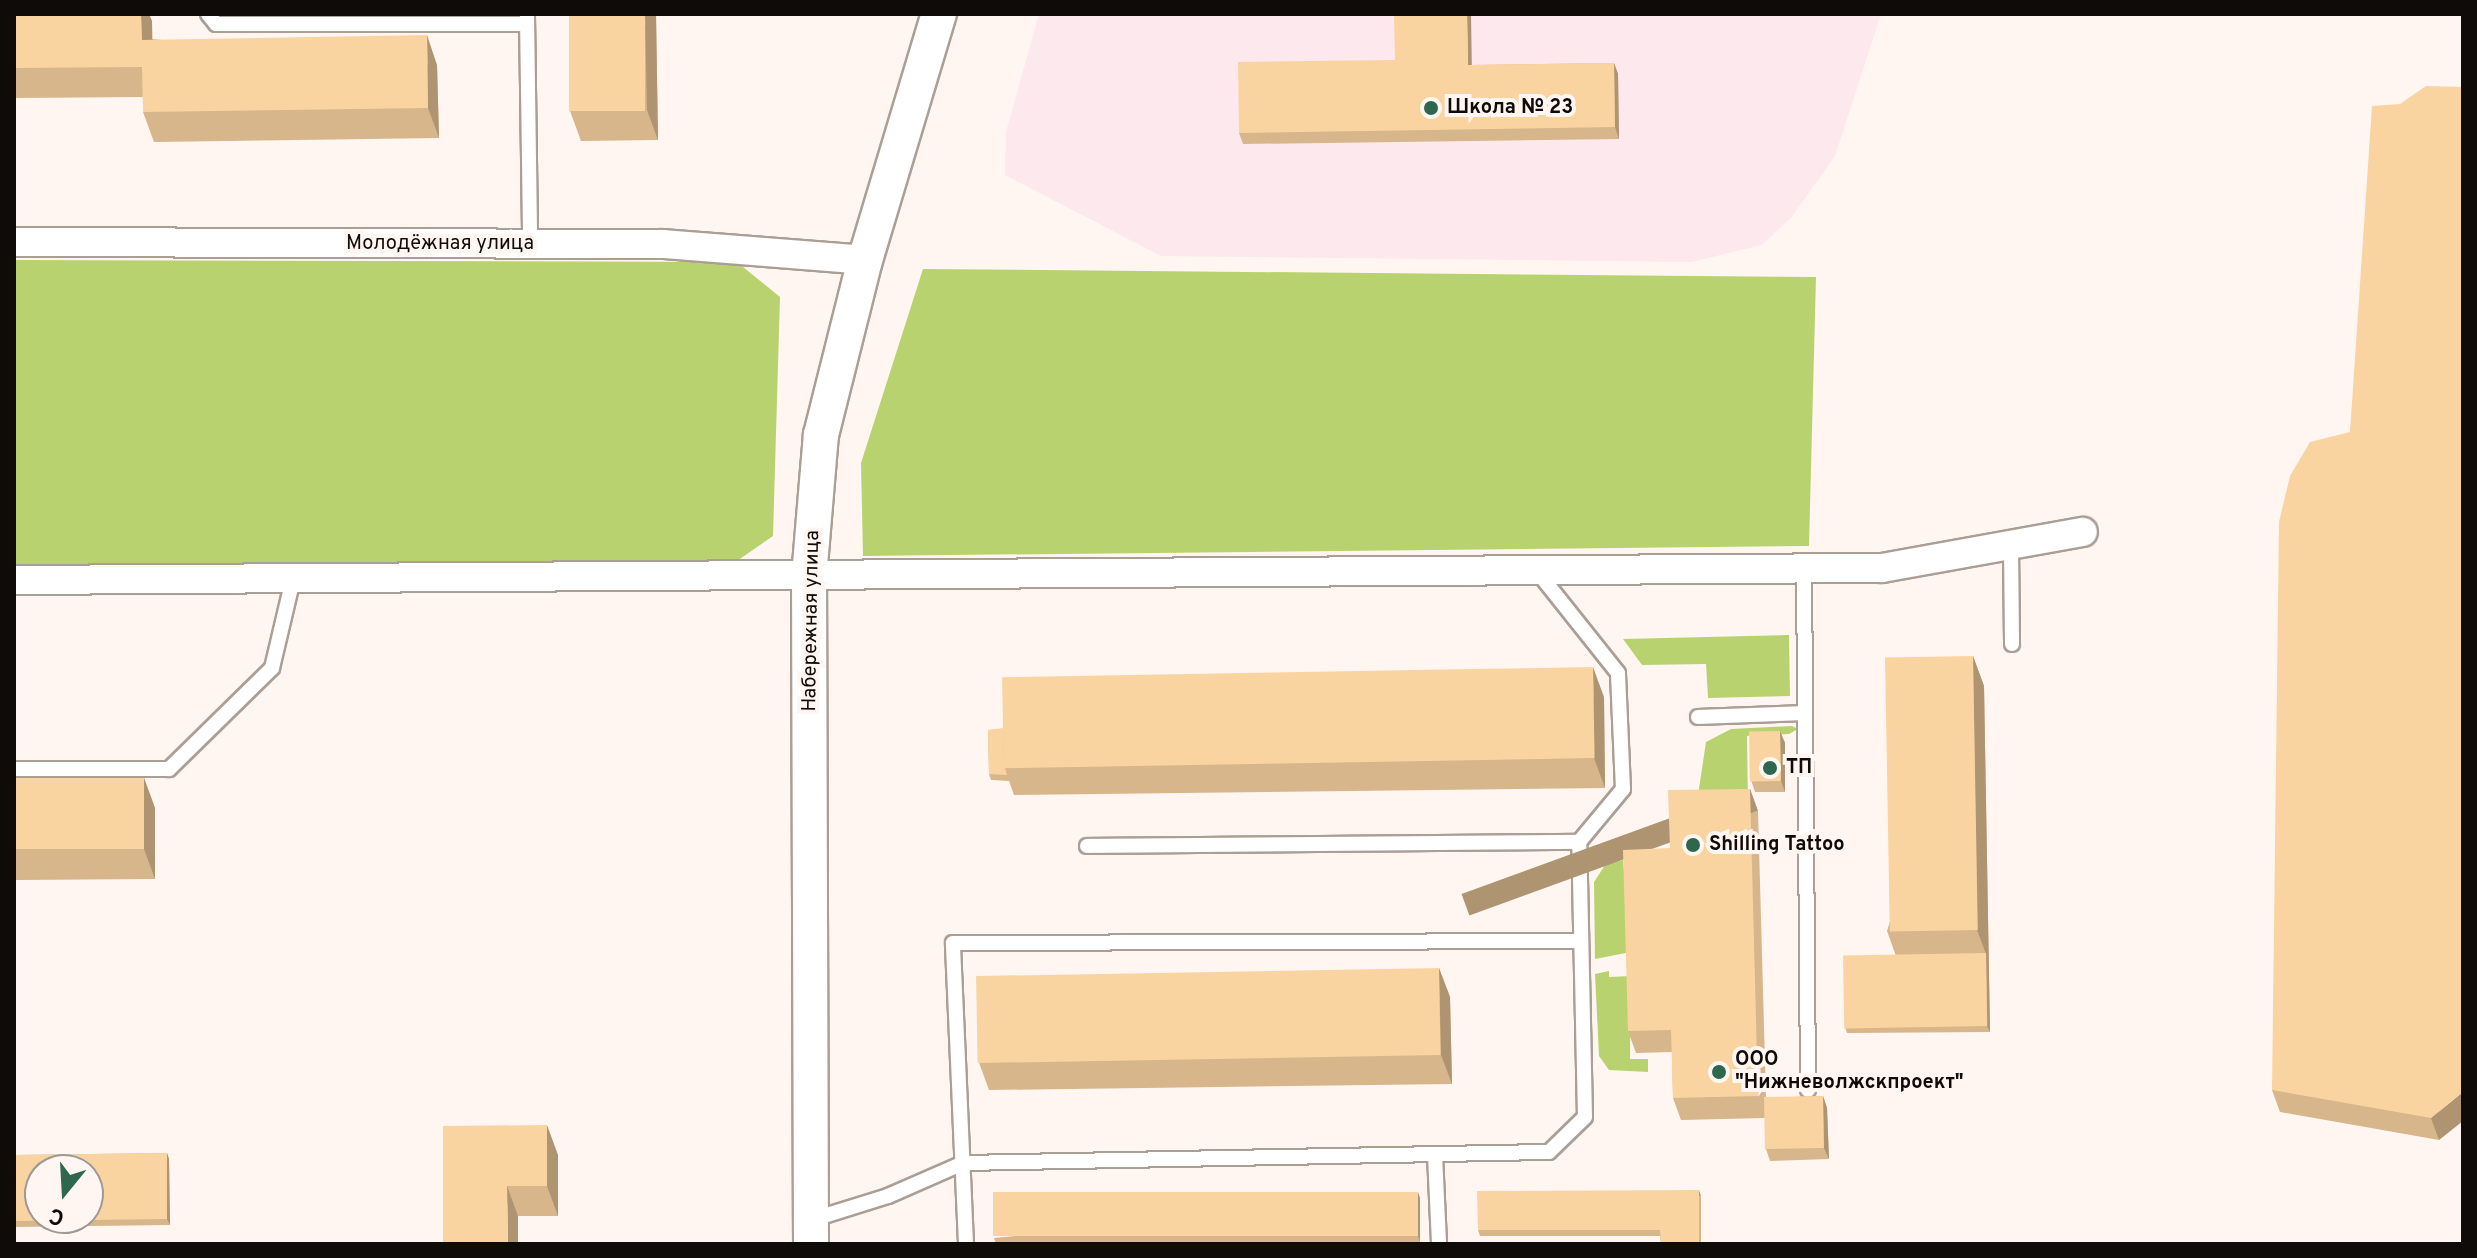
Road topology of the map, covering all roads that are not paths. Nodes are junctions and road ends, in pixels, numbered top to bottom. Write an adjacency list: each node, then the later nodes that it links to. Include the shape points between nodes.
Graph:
1 (208, 14): 3 (lane, via 216,24)
2 (939, 14): 6 (street, Набережная улица)
3 (527, 19): 5 (lane)
4 (14, 242): 5 (street, Молодёжная улица)
5 (530, 244): 6 (street, Молодёжная улица, via 663,244)
6 (865, 260): 11 (street, Набережная улица, via 821,435)
7 (2083, 532): 8 (street)
8 (2011, 546): 9 (street, via 1882,568); 14 (lane)
9 (1804, 566): 10 (street); 15 (lane)
10 (1537, 571): 11 (street); 18 (lane, via 1618,673 1623,789)
11 (809, 577): 12 (street); 24 (street, Набережная улица)
12 (293, 579): 13 (street); 17 (lane, via 272,668 169,769)
13 (14, 580)
14 (2012, 644)
15 (1805, 713): 16 (lane); 21 (lane)
16 (1698, 717)
17 (14, 769)
18 (1579, 842): 19 (lane); 20 (lane)
19 (1087, 846)
20 (1580, 941): 22 (lane, via 1585,1117 1549,1152); 23 (lane, via 953,943)
21 (1808, 1090)
22 (1435, 1155): 23 (lane); 26 (lane)
23 (963, 1163): 24 (lane); 25 (lane)
24 (811, 1232)
25 (966, 1244)
26 (1439, 1244)

